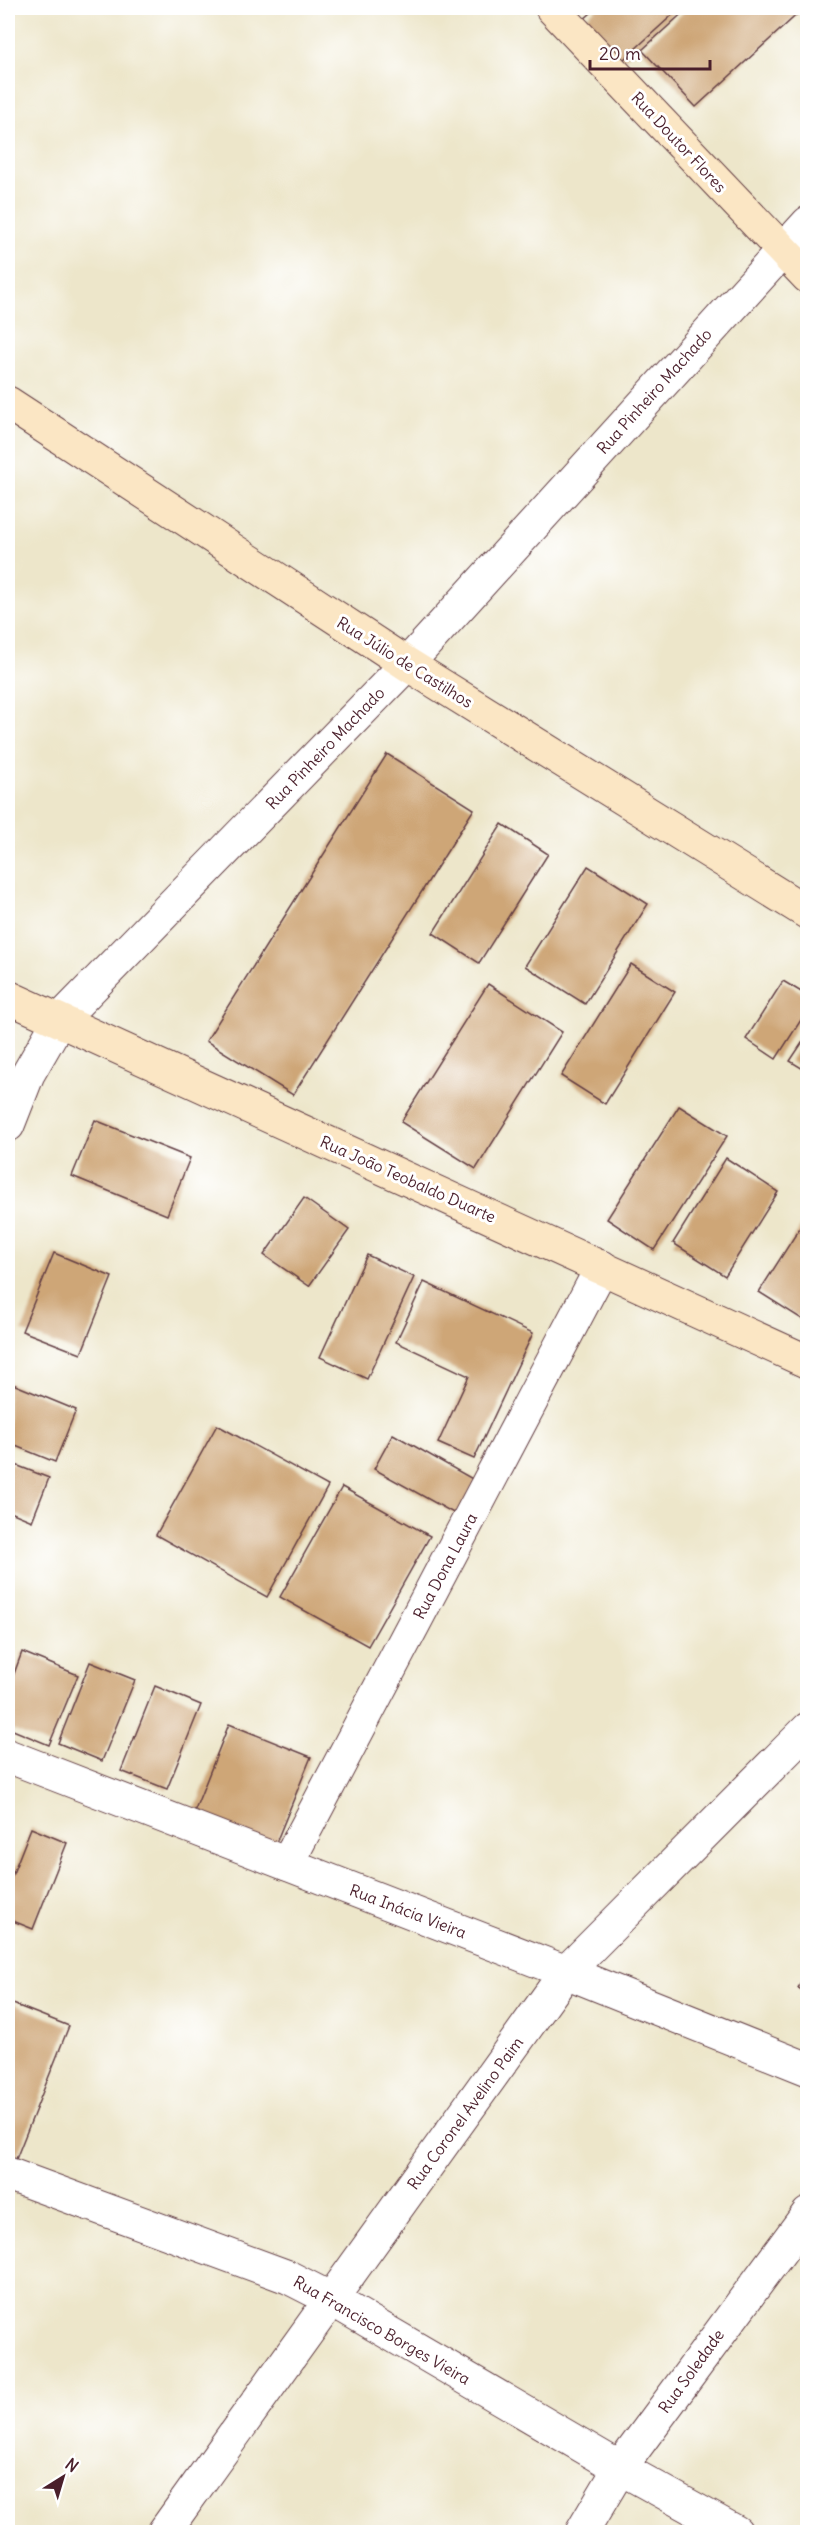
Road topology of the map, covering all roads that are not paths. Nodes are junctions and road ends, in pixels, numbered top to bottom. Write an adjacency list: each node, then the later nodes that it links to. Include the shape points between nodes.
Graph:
1 (552, 8): 3 (main road, Rua Doutor Flores)
2 (807, 223): 3 (street, Rua Pinheiro Machado)
3 (782, 250): 4 (main road, Rua Doutor Flores); 6 (street, Rua Pinheiro Machado)
4 (807, 277)
5 (8, 403): 6 (main road, Rua Júlio de Castilhos)
6 (407, 664): 7 (main road, Rua Júlio de Castilhos); 9 (street, Rua Pinheiro Machado)
7 (807, 913)
8 (8, 997): 9 (main road, Rua João Teobaldo Duarte)
9 (58, 1022): 10 (street, Rua Pinheiro Machado, via 28,1074); 11 (main road, Rua João Teobaldo Duarte)
10 (8, 1125)
11 (603, 1267): 12 (main road, Rua João Teobaldo Duarte); 15 (street, Rua Dona Laura)
12 (807, 1362)
13 (807, 1729): 16 (street, Rua Coronel Avelino Paim)
14 (8, 1756): 15 (street, Rua Inácia Vieira)
15 (287, 1864): 16 (street, Rua Inácia Vieira)
16 (566, 1972): 17 (street, Rua Inácia Vieira); 20 (street, Rua Coronel Avelino Paim)
17 (807, 2069)
18 (8, 2174): 20 (street, Rua Francisco Borges Vieira, via 288,2277)
19 (807, 2214): 21 (street, Rua Soledade)
20 (332, 2299): 21 (street, Rua Francisco Borges Vieira); 22 (street, Rua Coronel Avelino Paim)
21 (620, 2468): 23 (street, Rua Soledade); 24 (street, Rua Francisco Borges Vieira)
22 (164, 2532)
23 (582, 2532)
24 (736, 2532)

